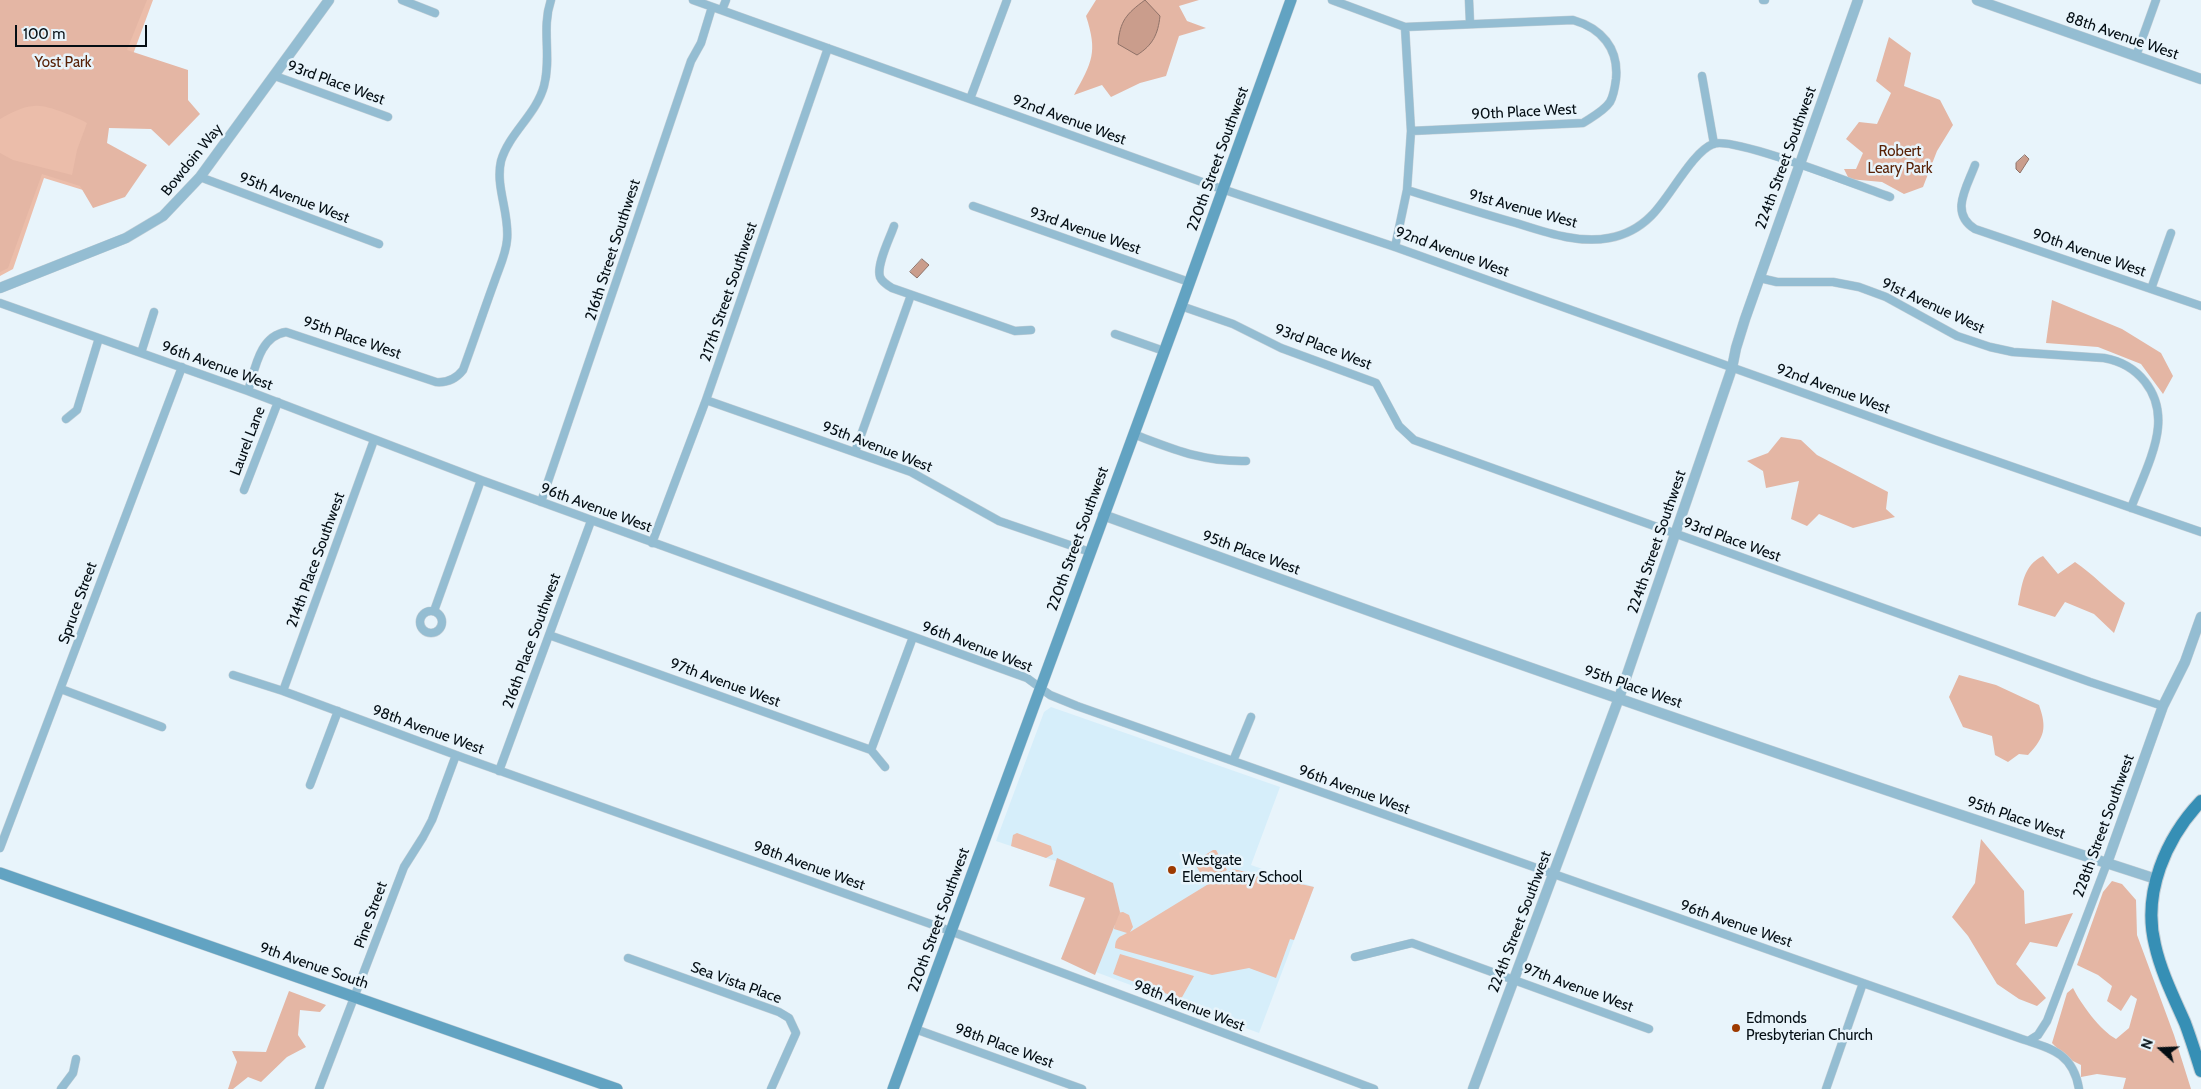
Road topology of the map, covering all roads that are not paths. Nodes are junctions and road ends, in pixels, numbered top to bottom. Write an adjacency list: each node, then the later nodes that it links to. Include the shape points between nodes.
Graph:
1 (329, 0): 20 (street, Bowdoin Way)
2 (402, 0): 15 (street)
3 (551, 0): 54 (street, 95th Place West, via 546,15 547,70 543,88 537,103 509,143 501,164 506,248 463,370 452,380 436,382 286,332 275,335 265,344)
4 (693, 0): 13 (street, 92nd Avenue West)
5 (726, 0): 14 (street)
6 (1007, 0): 23 (street)
7 (1291, 0): 30 (main road, 220th Street Southwest)
8 (1332, 0): 17 (street)
9 (1469, 0): 16 (street)
10 (1858, 0): 27 (street, 224th Street Southwest)
11 (1976, 0): 19 (street, 88th Avenue West)
12 (2156, 0): 19 (street)
13 (712, 7): 14 (street, 92nd Avenue West); 64 (street, 216th Street Southwest)
14 (722, 10): 18 (street, 92nd Avenue West)
15 (435, 13)
16 (1470, 23): 17 (street); 25 (street, 90th Place West, via 1572,20 1595,29 1612,48 1616,75 1610,101 1603,110 1583,123)
17 (1405, 27): 25 (street)
18 (828, 48): 23 (street, 92nd Avenue West); 55 (street, 217th Street Southwest)
19 (2136, 56): 22 (street, 88th Avenue West)
20 (275, 76): 24 (street, 93rd Place West); 29 (street, Bowdoin Way)
21 (1702, 76): 26 (street)
22 (2201, 80)
23 (970, 99): 30 (street, 92nd Avenue West)
24 (388, 116)
25 (1411, 131): 31 (street)
26 (1714, 144): 27 (street, via 1746,147); 31 (street, 91st Avenue West, via 1698,155 1641,226 1607,239 1577,239 1544,232)
27 (1800, 165): 32 (street); 38 (street, 224th Street Southwest)
28 (1975, 165): 41 (street, 90th Avenue West, via 1960,207 1961,214 1975,229)
29 (200, 177): 36 (street, 95th Avenue West); 40 (street, Bowdoin Way, via 164,216 126,238)
30 (1223, 189): 37 (street, 92nd Avenue West); 39 (main road, 220th Street Southwest)
31 (1407, 190): 37 (street)
32 (1890, 197)
33 (972, 206): 39 (street, 93rd Avenue West)
34 (894, 226): 42 (street, via 879,268 880,276 892,288)
35 (2171, 233): 41 (street)
36 (379, 244)
37 (1395, 247): 53 (street, 92nd Avenue West)
38 (1760, 278): 53 (street, 224th Street Southwest); 65 (street, 91st Avenue West, via 1777,282 1832,282 1859,287 1886,297 1957,336 1990,347 2014,352 2112,359 2140,375 2150,388 2158,427)
39 (1189, 282): 44 (main road, 220th Street Southwest)
40 (0, 288)
41 (2151, 289): 45 (street, 90th Avenue West)
42 (911, 295): 47 (street, via 1015,331); 60 (street)
43 (0, 303): 49 (street, 96th Avenue West)
44 (1181, 306): 50 (main road, 220th Street Southwest); 69 (street, 93rd Place West, via 1376,383 1399,426 1414,440)
45 (2201, 306)
46 (154, 312): 51 (street)
47 (1031, 330)
48 (1114, 334): 50 (street)
49 (99, 338): 51 (street, 96th Avenue West); 57 (street, via 77,410)
50 (1164, 351): 58 (main road, 220th Street Southwest)
51 (141, 353): 52 (street, 96th Avenue West)
52 (182, 367): 54 (street, 96th Avenue West); 78 (street, Spruce Street)
53 (1732, 368): 65 (street, 92nd Avenue West); 69 (street, 224th Street Southwest)
54 (248, 391): 56 (street, 96th Avenue West)
55 (706, 400): 60 (street, 95th Avenue West); 70 (street, 217th Street Southwest)
56 (278, 402): 59 (street, 96th Avenue West); 63 (street, Laurel Lane)
57 (66, 419)
58 (1133, 434): 61 (street, via 1197,457); 66 (main road, 220th Street Southwest)
59 (374, 440): 62 (street, 96th Avenue West); 79 (street, 214th Place Southwest)
60 (855, 452): 71 (street, 95th Avenue West, via 924,478 999,521)
61 (1246, 461)
62 (481, 480): 64 (street, 96th Avenue West); 72 (street)
63 (244, 490)
64 (541, 502): 67 (street, 96th Avenue West)
65 (2131, 508): 68 (street, 92nd Avenue West)
66 (1103, 515): 71 (main road, 220th Street Southwest); 80 (street, 95th Place West)
67 (591, 521): 70 (street, 96th Avenue West); 74 (street, 216th Place Southwest)
68 (2201, 532)
69 (1676, 534): 80 (street, 224th Street Southwest); 81 (street, 93rd Place West)
70 (652, 543): 75 (street, 96th Avenue West)
71 (1090, 552): 77 (main road, 220th Street Southwest)
72 (434, 611)
73 (2201, 617): 81 (street, 228th Street Southwest, via 2185,662)
74 (549, 635): 85 (street, 97th Avenue West); 89 (street, 216th Place Southwest)
75 (913, 637): 77 (street, 96th Avenue West, via 1027,678); 85 (street)
76 (233, 675): 79 (street, 98th Avenue West)
77 (1040, 688): 87 (street, 96th Avenue West, via 1077,706); 97 (main road, 220th Street Southwest)
78 (61, 689): 84 (street); 92 (street, Spruce Street)
79 (283, 691): 82 (street, 98th Avenue West)
80 (1620, 698): 93 (street, 95th Place West); 95 (street, 224th Street Southwest)
81 (2164, 706): 93 (street, 228th Street Southwest)
82 (338, 711): 86 (street, 98th Avenue West); 90 (street)
83 (1251, 717): 87 (street)
84 (162, 727)
85 (871, 750): 88 (street)
86 (456, 755): 89 (street, 98th Avenue West); 102 (street, Pine Street, via 432,820 404,867)
87 (1233, 761): 95 (street, 96th Avenue West)
88 (885, 767)
89 (500, 771): 97 (street, 98th Avenue West)
90 (310, 785)
91 (2201, 801): 96 (main road, via 2174,836)
92 (0, 848)
93 (2106, 863): 96 (street, 95th Place West); 105 (street, 228th Street Southwest, via 2047,1021 2038,1035)
94 (0, 873): 102 (main road, 9th Avenue South)
95 (1554, 874): 100 (street, 224th Street Southwest); 101 (street, 96th Avenue West)
96 (2156, 879): 107 (main road, via 2151,918 2154,943)
97 (951, 931): 103 (main road, 220th Street Southwest); 114 (street, 98th Avenue West)
98 (1355, 957): 100 (street, 97th Avenue West, via 1412,942)
99 (628, 958): 111 (street, Sea Vista Place, via 789,1018 796,1032)
100 (1514, 980): 104 (street, 97th Avenue West); 115 (street, 224th Street Southwest)
101 (1863, 983): 105 (street, 96th Avenue West); 116 (street)
102 (355, 996): 108 (main road, 9th Avenue South); 110 (street, Pine Street)
103 (915, 1029): 112 (main road, 220th Street Southwest); 113 (street, 98th Place West)
104 (1649, 1029)
105 (2030, 1040): 117 (street, 96th Avenue West, via 2053,1050 2067,1061 2076,1075)
106 (76, 1059): 109 (street, via 73,1073)
107 (2201, 1070)
108 (610, 1088)
109 (61, 1089)
110 (319, 1089)
111 (772, 1089)
112 (893, 1089)
113 (1082, 1089)
114 (1374, 1089)
115 (1472, 1089)
116 (1826, 1089)
117 (2079, 1089)

